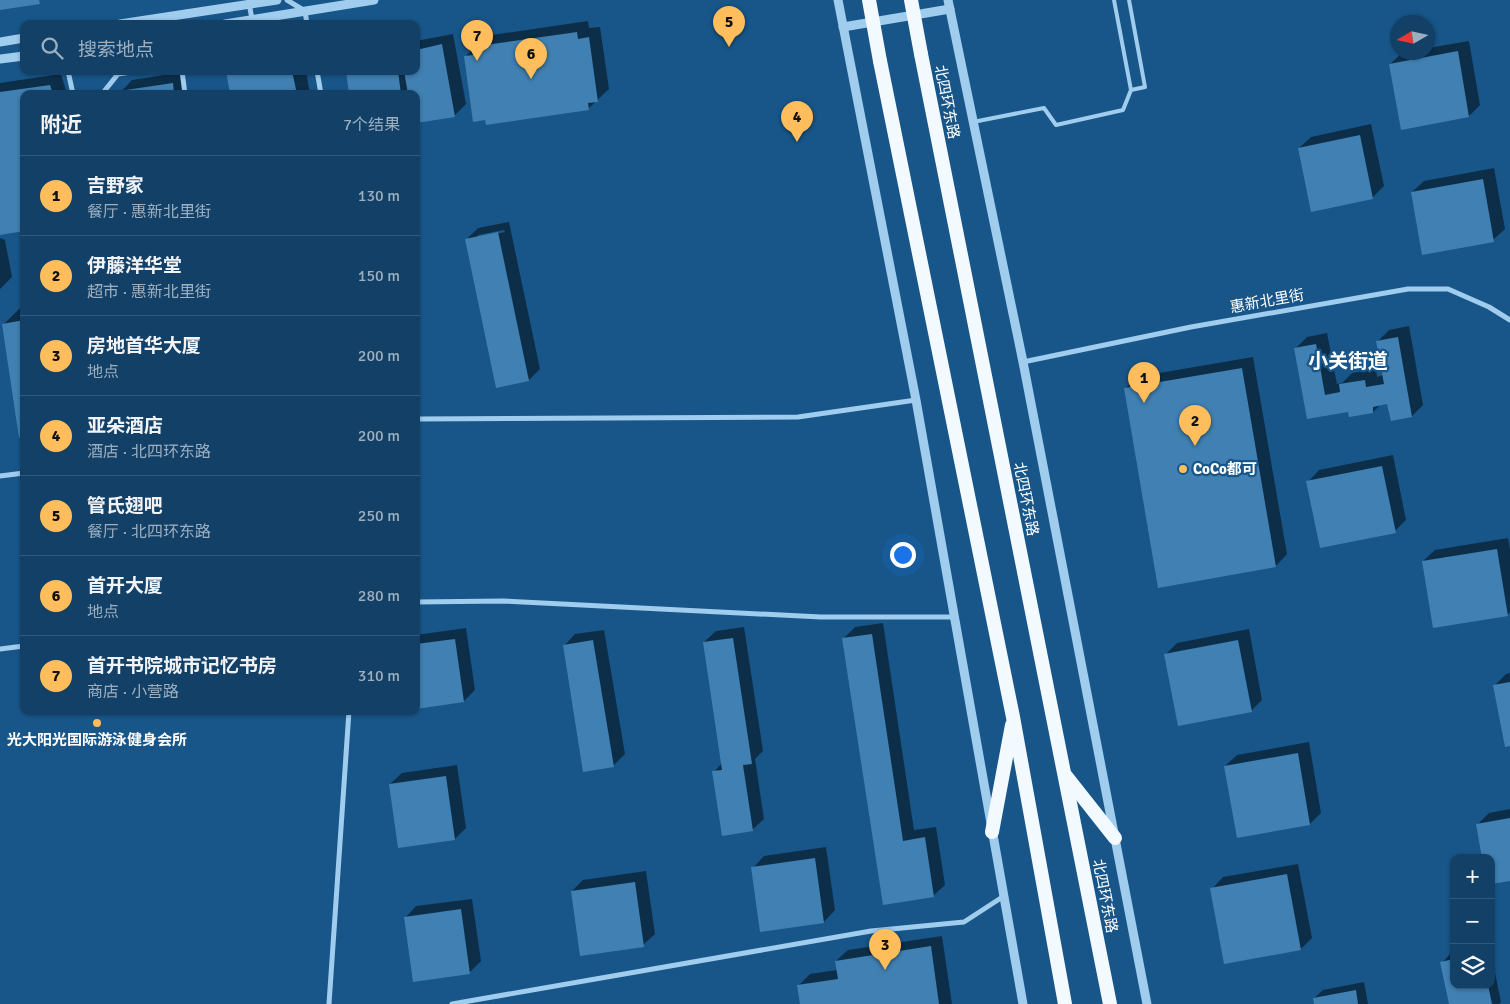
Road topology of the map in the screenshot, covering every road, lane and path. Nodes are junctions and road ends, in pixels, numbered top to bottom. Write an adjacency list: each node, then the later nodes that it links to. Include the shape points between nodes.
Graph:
1 (277, 0): 9 (street)
2 (287, 0): 11 (street)
3 (374, 0): 11 (street)
4 (838, 0): 16 (street)
5 (869, 0): 42 (highway, bridge)
6 (911, 0): 43 (highway, 北四环东路, bridge)
7 (1114, 0): 29 (lane)
8 (1129, 0): 29 (lane, via 1145,88)
9 (249, 2): 12 (street); 13 (street)
10 (949, 5): 16 (street); 30 (street, 北四环东路)
11 (304, 11): 12 (street); 15 (street)
12 (252, 19): 14 (street)
13 (143, 20)
14 (247, 20)
15 (306, 20)
16 (844, 27): 33 (street)
17 (20, 39): 18 (street)
18 (0, 42)
19 (20, 56): 20 (street)
20 (0, 59)
21 (69, 75): 25 (street)
22 (117, 75): 26 (street)
23 (183, 75): 27 (street)
24 (318, 75): 28 (street)
25 (72, 90)
26 (105, 90)
27 (184, 90)
28 (320, 90)
29 (1130, 90): 30 (lane, via 1124,110 1086,119 1056,125 1044,108)
30 (973, 122): 32 (street, 北四环东路)
31 (1510, 320): 32 (street, 惠新北里街, via 1448,289 1408,289)
32 (1023, 362): 45 (street, 北四环东路)
33 (916, 400): 34 (street, via 798,417); 38 (street)
34 (420, 419)
35 (20, 474): 36 (street)
36 (0, 476)
37 (420, 602): 38 (street, via 503,602 821,617)
38 (954, 617): 44 (street)
39 (20, 646): 40 (street)
40 (0, 649)
41 (349, 715): 47 (street)
42 (1013, 717): 44 (highway); 50 (highway)
43 (1064, 773): 45 (highway); 51 (highway, 北四环东路)
44 (992, 832): 46 (street)
45 (1115, 838): 52 (street, 北四环东路)
46 (1004, 896): 48 (street, via 964,922 871,930); 49 (street)
47 (329, 1004)
48 (452, 1004)
49 (1023, 1004)
50 (1065, 1004)
51 (1110, 1004)
52 (1147, 1004)

